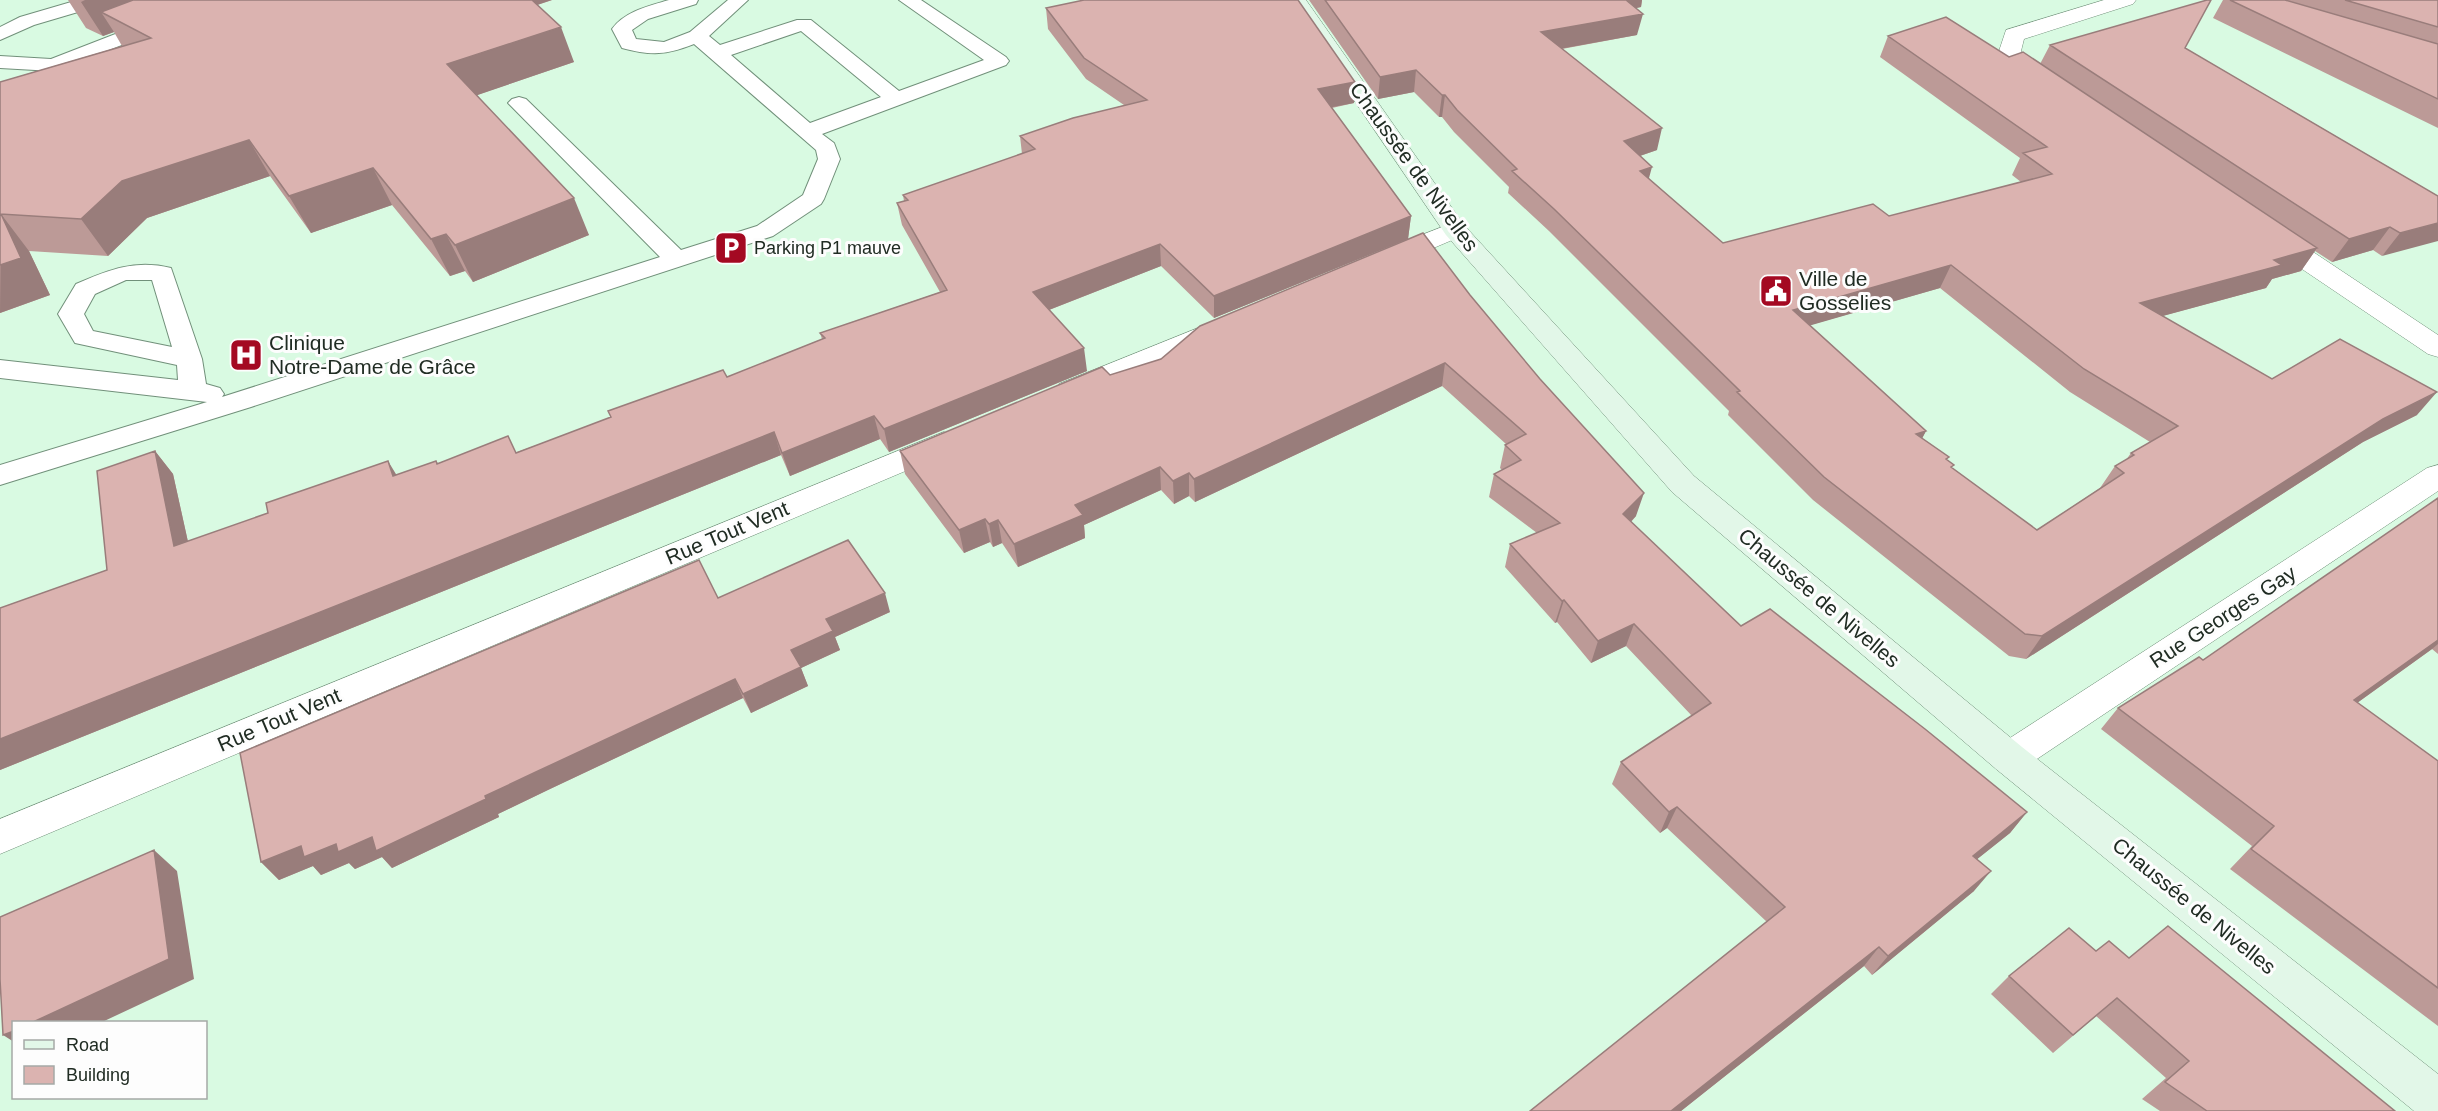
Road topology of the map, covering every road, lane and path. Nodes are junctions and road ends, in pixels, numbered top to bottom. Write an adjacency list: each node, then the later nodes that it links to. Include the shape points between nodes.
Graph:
1 (98, 0): 8 (lane, via 27,21)
2 (220, 0): 11 (lane, via 53,65)
3 (689, 0): 9 (lane, via 641,15 622,29 629,44 666,48)
4 (740, 0): 9 (lane)
5 (908, 0): 13 (lane, via 999,61)
6 (1296, 0): 17 (main road, Chaussée de Nivelles)
7 (2126, 0): 12 (street, via 2014,34 2010,51 2025,70)
8 (0, 34)
9 (697, 36): 10 (lane)
10 (717, 53): 13 (lane, via 804,24); 15 (lane)
11 (0, 62)
12 (2064, 96)
13 (896, 99): 15 (lane)
14 (519, 103): 18 (lane)
15 (807, 132): 18 (lane, via 826,148 829,159 813,199 765,231)
16 (2251, 222): 21 (street)
17 (1455, 230): 19 (street); 30 (main road, Chaussée de Nivelles, via 1683,484)
18 (677, 260): 26 (lane)
19 (1356, 272)
20 (1245, 317): 25 (street)
21 (2438, 348)
22 (189, 359): 22 (lane, via 84,337 71,314 85,289 122,273 162,273); 24 (lane)
23 (0, 369): 24 (lane)
24 (193, 390): 26 (lane)
25 (1047, 400)
26 (241, 401): 28 (lane)
27 (970, 432): 31 (street, Rue Tout Vent)
28 (0, 475)
29 (2438, 476): 30 (street, Rue Georges Gay)
30 (2008, 758): 32 (main road, Chaussée de Nivelles)
31 (0, 837)
32 (2438, 1102)

